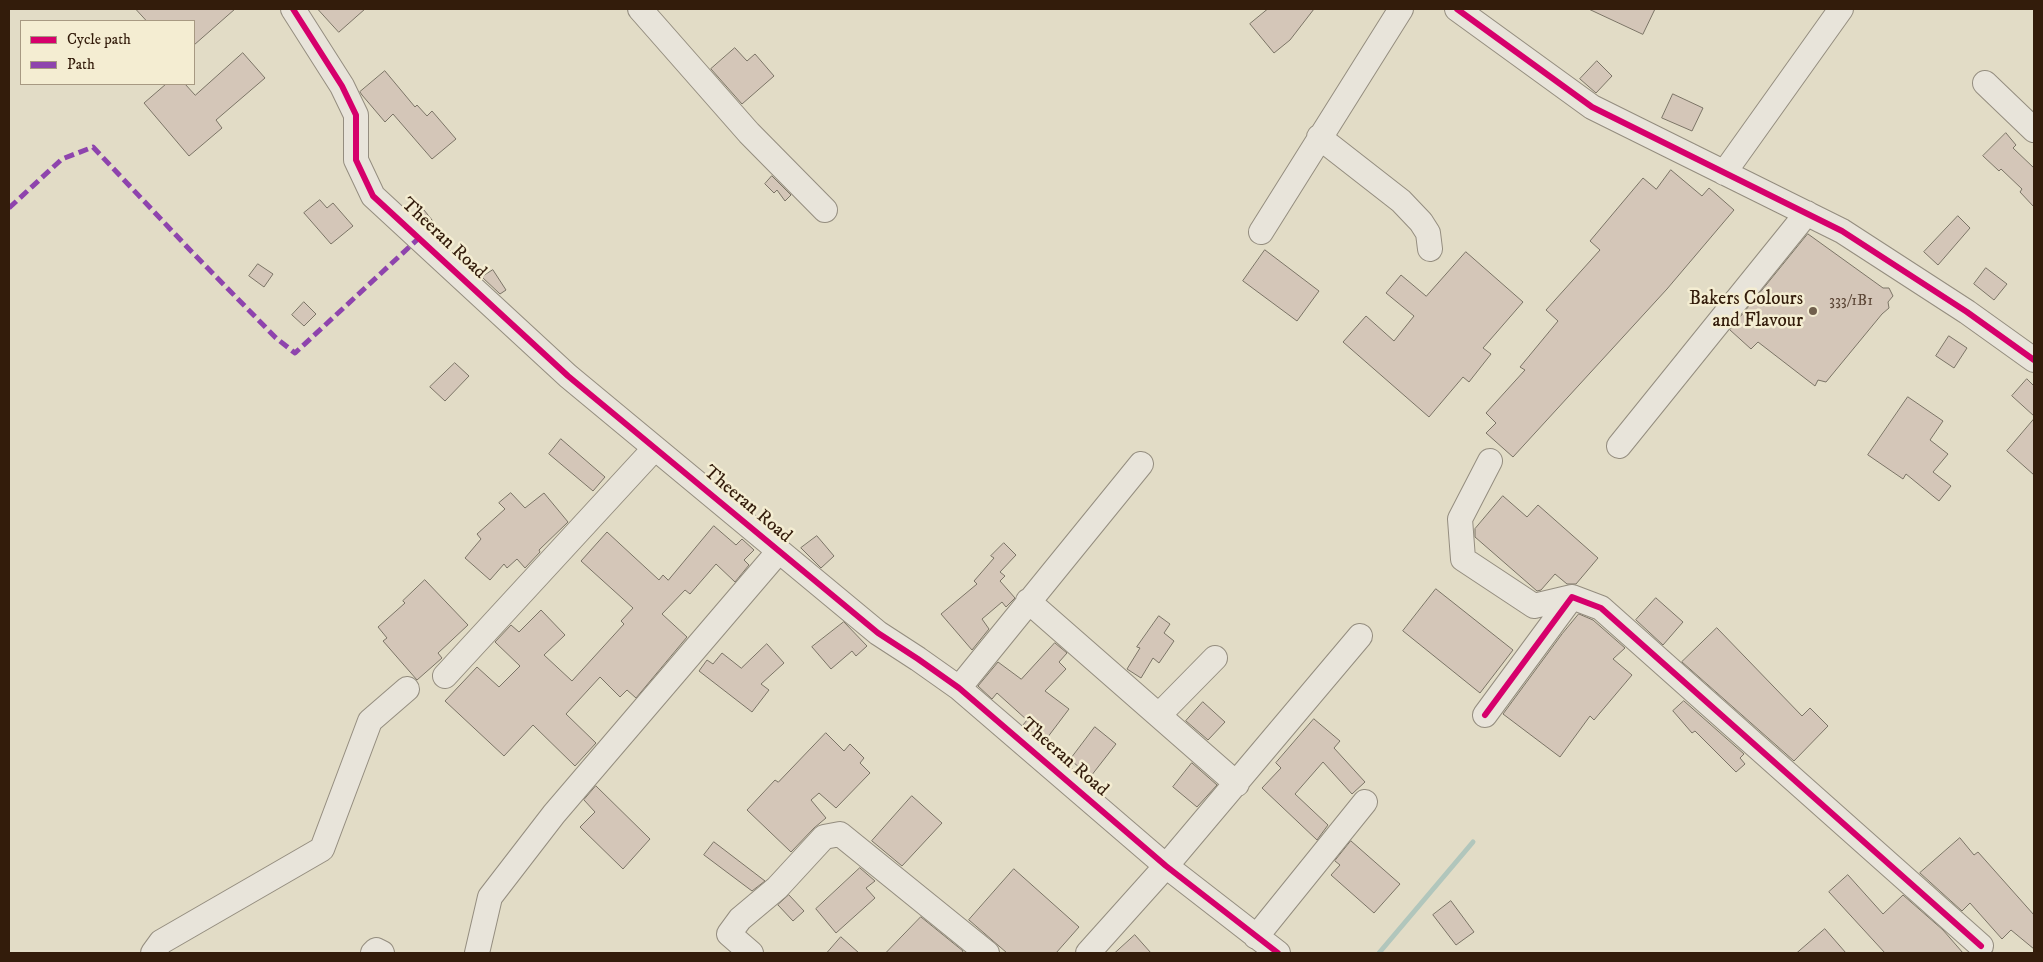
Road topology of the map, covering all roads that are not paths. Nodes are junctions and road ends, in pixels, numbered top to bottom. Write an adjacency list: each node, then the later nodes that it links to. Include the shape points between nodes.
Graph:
1 (293, 9): 16 (street, Theeran Road, via 342,86 356,115 356,160 374,196 568,376)
2 (640, 9): 10 (street, via 749,133)
3 (1401, 9): 8 (street)
4 (1457, 9): 9 (street, via 1592,108)
5 (1841, 9): 9 (street)
6 (1984, 84): 7 (street)
7 (2034, 130)
8 (1319, 137): 12 (street); 13 (street, via 1401,201 1428,233)
9 (1724, 173): 11 (street)
10 (825, 210)
11 (1806, 213): 14 (street, via 1842,231); 15 (street)
12 (1261, 232)
13 (1430, 249)
14 (2034, 360)
15 (1619, 446)
16 (655, 448): 19 (street, Theeran Road); 24 (street)
17 (1490, 461): 20 (street, via 1460,519 1463,559 1534,606)
18 (1141, 464): 21 (street)
19 (779, 551): 25 (street, Theeran Road, via 878,633); 37 (street, via 554,814 490,898)
20 (1572, 597): 28 (street); 33 (street, via 1601,608)
21 (1028, 601): 25 (street); 27 (street)
22 (1360, 636): 29 (street)
23 (1215, 658): 27 (street)
24 (445, 676)
25 (959, 688): 31 (street, Theeran Road)
26 (407, 689): 34 (street, via 370,721 322,849 161,942)
27 (1159, 715): 29 (street)
28 (1485, 715)
29 (1237, 784): 31 (street)
30 (1365, 802): 32 (street)
31 (1166, 866): 32 (street, Theeran Road); 40 (street)
32 (1256, 936): 41 (street, Theeran Road)
33 (1981, 951)
34 (153, 953)
35 (373, 953): 36 (street, via 376,950)
36 (382, 953)
37 (478, 953)
38 (751, 953): 39 (street, via 729,934 740,919 777,888 824,837 840,834)
39 (987, 953)
40 (1088, 953)
41 (1278, 953)

